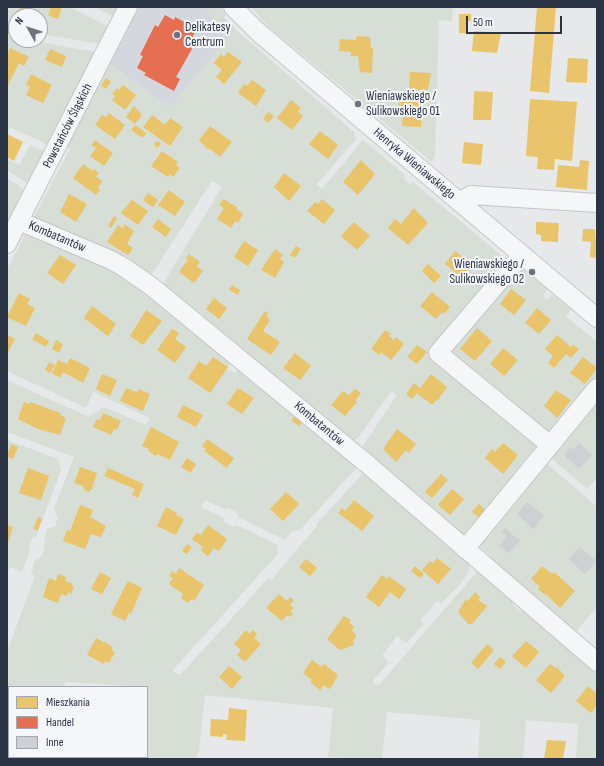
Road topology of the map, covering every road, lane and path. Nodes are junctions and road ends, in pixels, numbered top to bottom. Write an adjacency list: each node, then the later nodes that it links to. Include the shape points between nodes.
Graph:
1 (128, 7): 5 (street, Powstańców Śląskich)
2 (234, 7): 3 (street, Henryka Wieniawskiego, via 256,31)
3 (459, 202): 4 (street, via 471,195); 7 (street, Henryka Wieniawskiego)
4 (597, 203)
5 (19, 221): 6 (street, Powstańców Śląskich); 11 (street, Kombatantów, via 111,260 151,286 366,463)
6 (7, 244)
7 (522, 255): 8 (street, Henryka Wieniawskiego); 10 (street, via 438,353)
8 (597, 318)
9 (597, 388): 10 (street)
10 (550, 445): 11 (street)
11 (465, 549): 12 (street, Kombatantów)
12 (597, 662)

